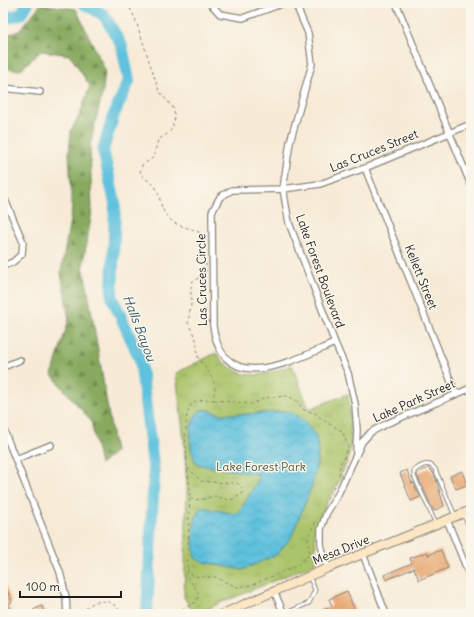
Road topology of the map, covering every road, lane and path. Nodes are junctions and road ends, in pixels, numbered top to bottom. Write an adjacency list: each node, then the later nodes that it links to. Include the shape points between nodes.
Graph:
1 (127, 3): 14 (path, via 135,18 159,91 173,108 175,117 172,129 158,140 154,158 142,165 140,173 155,186 162,207 171,220 184,228 199,232)
2 (210, 3): 3 (street, via 220,14 243,18)
3 (284, 3)
4 (295, 3): 12 (street, Lake Forest Boulevard, via 308,33 312,64 290,142)
5 (396, 3): 9 (street)
6 (3, 88): 7 (street)
7 (40, 92)
8 (471, 124): 9 (street, Las Cruces Street)
9 (450, 132): 10 (street, Las Cruces Street); 11 (street)
10 (365, 168): 12 (street, Las Cruces Street, via 320,184); 21 (street, Kellett Street)
11 (471, 185)
12 (283, 189): 17 (street, Lake Forest Boulevard, via 289,223); 17 (street, Las Cruces Circle, via 232,190 220,197 212,212 215,338 222,354 235,365 257,370 277,366)
13 (3, 195): 16 (street, via 23,242 22,254)
14 (206, 244)
15 (206, 258): 22 (path, via 206,272 192,282 188,323 196,339 198,358 213,379)
16 (5, 265)
17 (335, 343): 25 (street, Lake Forest Boulevard, via 348,373 355,404)
18 (20, 360): 19 (street)
19 (3, 367)
20 (471, 388): 21 (street, Lake Park Street)
21 (456, 394): 25 (street, Lake Park Street, via 371,432)
22 (213, 400): 27 (path, via 197,401 190,405 186,419); 28 (path, via 252,404 265,398 288,396 297,401 304,410 315,413 342,431 348,446 340,463)
23 (3, 428): 26 (street)
24 (52, 445): 26 (street)
25 (356, 452): 39 (street, Lake Park Street, via 321,529 321,544)
26 (16, 460): 44 (street, via 60,572)
27 (188, 468): 30 (path); 30 (path, via 201,481 237,482 244,489 243,493 229,500 215,496 200,500)
28 (340, 476)
29 (336, 482): 31 (path)
30 (190, 499): 40 (path)
31 (327, 500)
32 (471, 510): 33 (main road, Mesa Drive)
33 (459, 515): 34 (main road, Mesa Drive); 36 (lane, via 435,469 426,464 414,471 414,476); 37 (lane)
34 (447, 520): 36 (main road, Mesa Drive); 42 (street)
35 (316, 522): 40 (path, via 310,530 307,542 310,553 304,560 252,586 238,586 215,577 193,576)
36 (436, 524): 38 (main road, Mesa Drive)
37 (471, 530)
38 (363, 554): 39 (main road, Mesa Drive); 50 (street)
39 (328, 568): 41 (main road, Mesa Drive)
40 (187, 569): 47 (path, via 188,577 198,590 198,597 196,602)
41 (309, 576): 43 (main road, Mesa Drive); 49 (lane, via 315,590 309,603)
42 (471, 579)
43 (274, 591): 48 (main road, Mesa Drive); 49 (street)
44 (67, 614)
45 (83, 614): 46 (path, via 92,603 106,601 116,605)
46 (121, 614)
47 (171, 614)
48 (222, 614)
49 (284, 614)
50 (386, 614)

